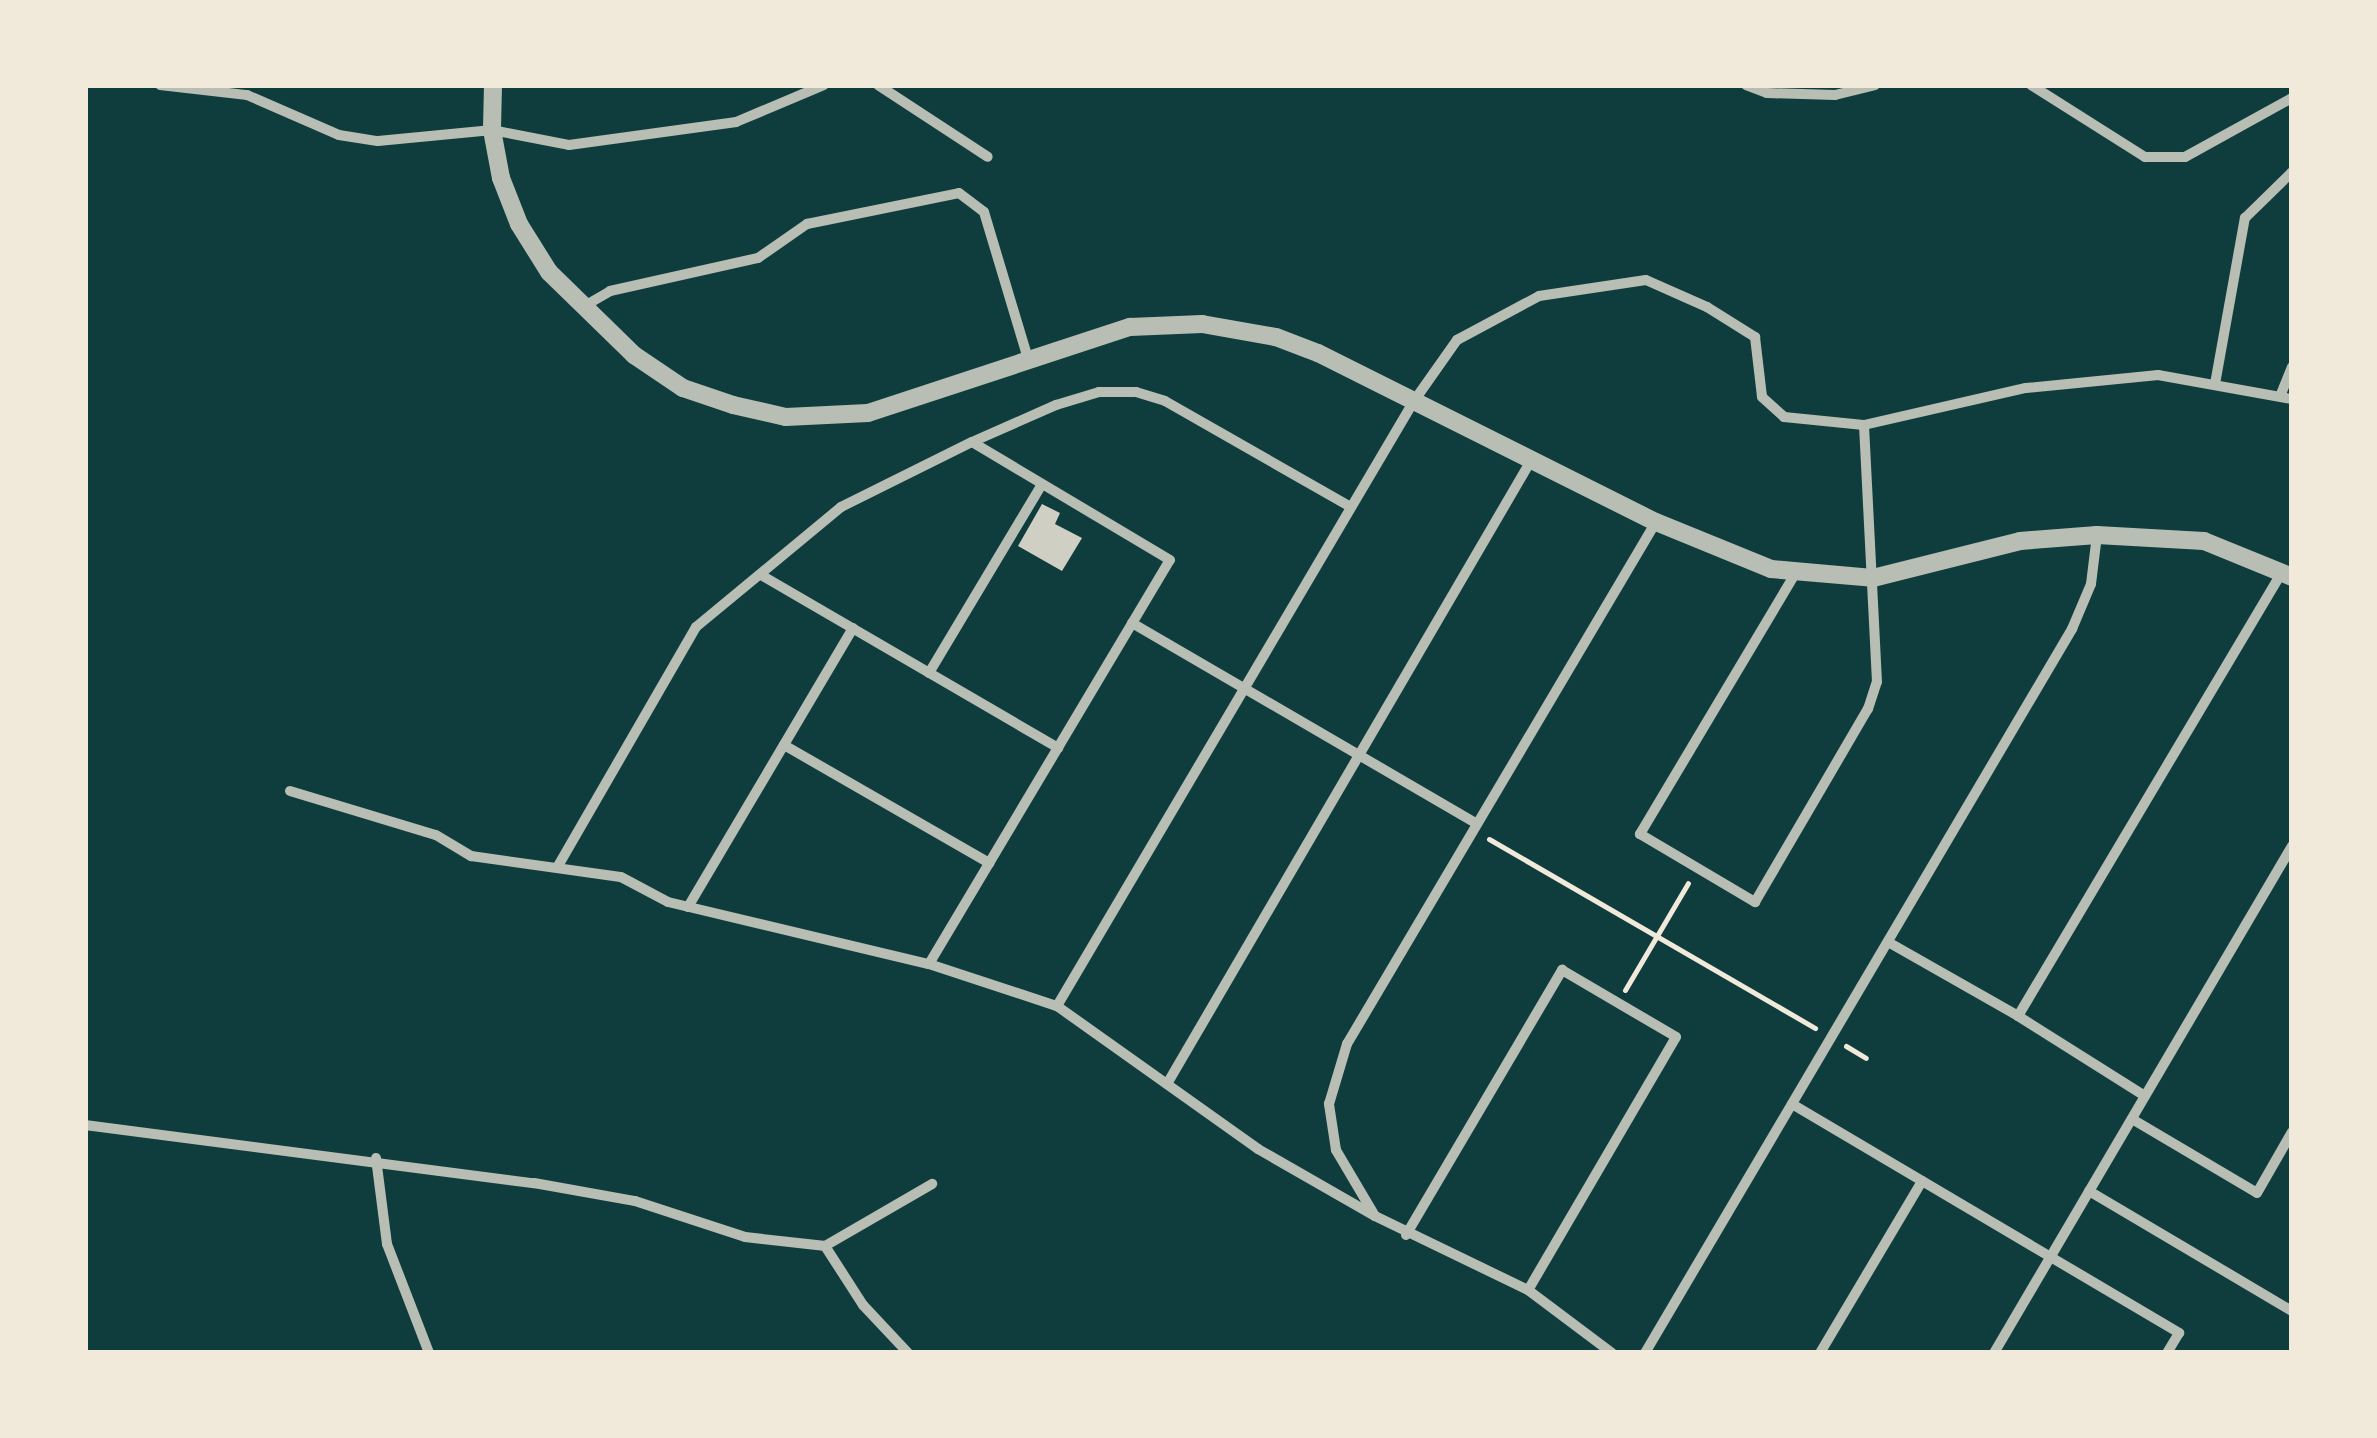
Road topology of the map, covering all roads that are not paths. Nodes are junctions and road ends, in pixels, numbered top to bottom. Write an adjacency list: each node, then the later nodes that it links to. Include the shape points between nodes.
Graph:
1 (160, 85): 9 (street, via 247,95 339,135 378,141)
2 (493, 85): 9 (street)
3 (824, 85): 9 (street, via 736,122 594,142 569,145)
4 (878, 85): 10 (street)
5 (1746, 85): 6 (street, via 1836,95)
6 (1875, 85)
7 (2031, 85): 8 (street, via 2145,157 2185,157)
8 (2292, 98)
9 (492, 130): 12 (street, via 519,224)
10 (988, 157)
11 (2292, 172): 15 (street, via 2245,218)
12 (580, 309): 13 (street, via 682,388 786,417 868,412); 13 (street, via 610,291 758,258 807,224 959,193 984,212)
13 (1028, 359): 17 (street, via 1130,327 1202,324 1276,337)
14 (2292, 367): 16 (street)
15 (2215, 384): 16 (street); 18 (street, via 2158,375 2026,388)
16 (2286, 396)
17 (1414, 401): 18 (street, via 1457,340 1539,296 1646,280 1756,337 1762,397 1784,417); 20 (street); 22 (street)
18 (1864, 425): 28 (street)
19 (972, 442): 21 (street); 22 (street, via 1056,405 1099,392 1136,392 1165,401); 26 (street, via 841,507)
20 (1532, 459): 23 (street); 35 (street)
21 (1042, 484): 29 (street, via 1170,560); 31 (street)
22 (1351, 507): 32 (street)
23 (1656, 522): 25 (street, via 1731,556); 37 (street)
24 (2097, 535): 27 (street, via 2204,542); 28 (street, via 2020,540); 42 (street, via 2091,584 2072,629)
25 (1795, 574): 28 (street); 28 (street, via 1640,834 1756,902 1868,710 1877,682)
26 (762, 575): 30 (street); 40 (street, via 696,627)
27 (2287, 575): 45 (street)
28 (1873, 578)
29 (1132, 623): 32 (street); 34 (street)
30 (853, 628): 31 (street); 33 (street)
31 (930, 673): 34 (street)
32 (1244, 688): 35 (street); 44 (street)
33 (784, 745): 39 (street); 41 (street)
34 (1058, 748): 39 (street)
35 (1360, 756): 37 (street); 46 (street)
36 (290, 791): 40 (street, via 436,834 471,856)
37 (1478, 824): 56 (street, via 1336,1069 1331,1134 1352,1184)
38 (2292, 846): 47 (street)
39 (989, 863): 43 (street)
40 (558, 866): 41 (street, via 621,876)
41 (688, 907): 43 (street)
42 (1888, 942): 45 (street); 48 (street)
43 (930, 964): 44 (street)
44 (1057, 1006): 46 (street)
45 (2018, 1016): 47 (street)
46 (1167, 1084): 56 (street, via 1258,1150)
47 (2145, 1096): 49 (street)
48 (1792, 1104): 53 (street); 65 (street)
49 (2132, 1119): 51 (street, via 2257,1193); 55 (street)
50 (85, 1125): 52 (street)
51 (2292, 1132)
52 (376, 1158): 58 (street, via 635,1201 745,1237); 62 (street, via 387,1244)
53 (1922, 1181): 59 (street); 66 (street)
54 (932, 1184): 58 (street)
55 (2089, 1192): 59 (street); 61 (street)
56 (1375, 1216): 57 (street)
57 (1406, 1236): 60 (street); 60 (street, via 1562,970 1676,1037)
58 (825, 1246): 63 (street, via 863,1305)
59 (2051, 1257): 67 (street); 68 (street, via 2179,1334)
60 (1528, 1290): 64 (street)
61 (2292, 1311)
62 (429, 1353)
63 (908, 1353)
64 (1612, 1353)
65 (1646, 1353)
66 (1820, 1353)
67 (1994, 1353)
68 (2167, 1353)

